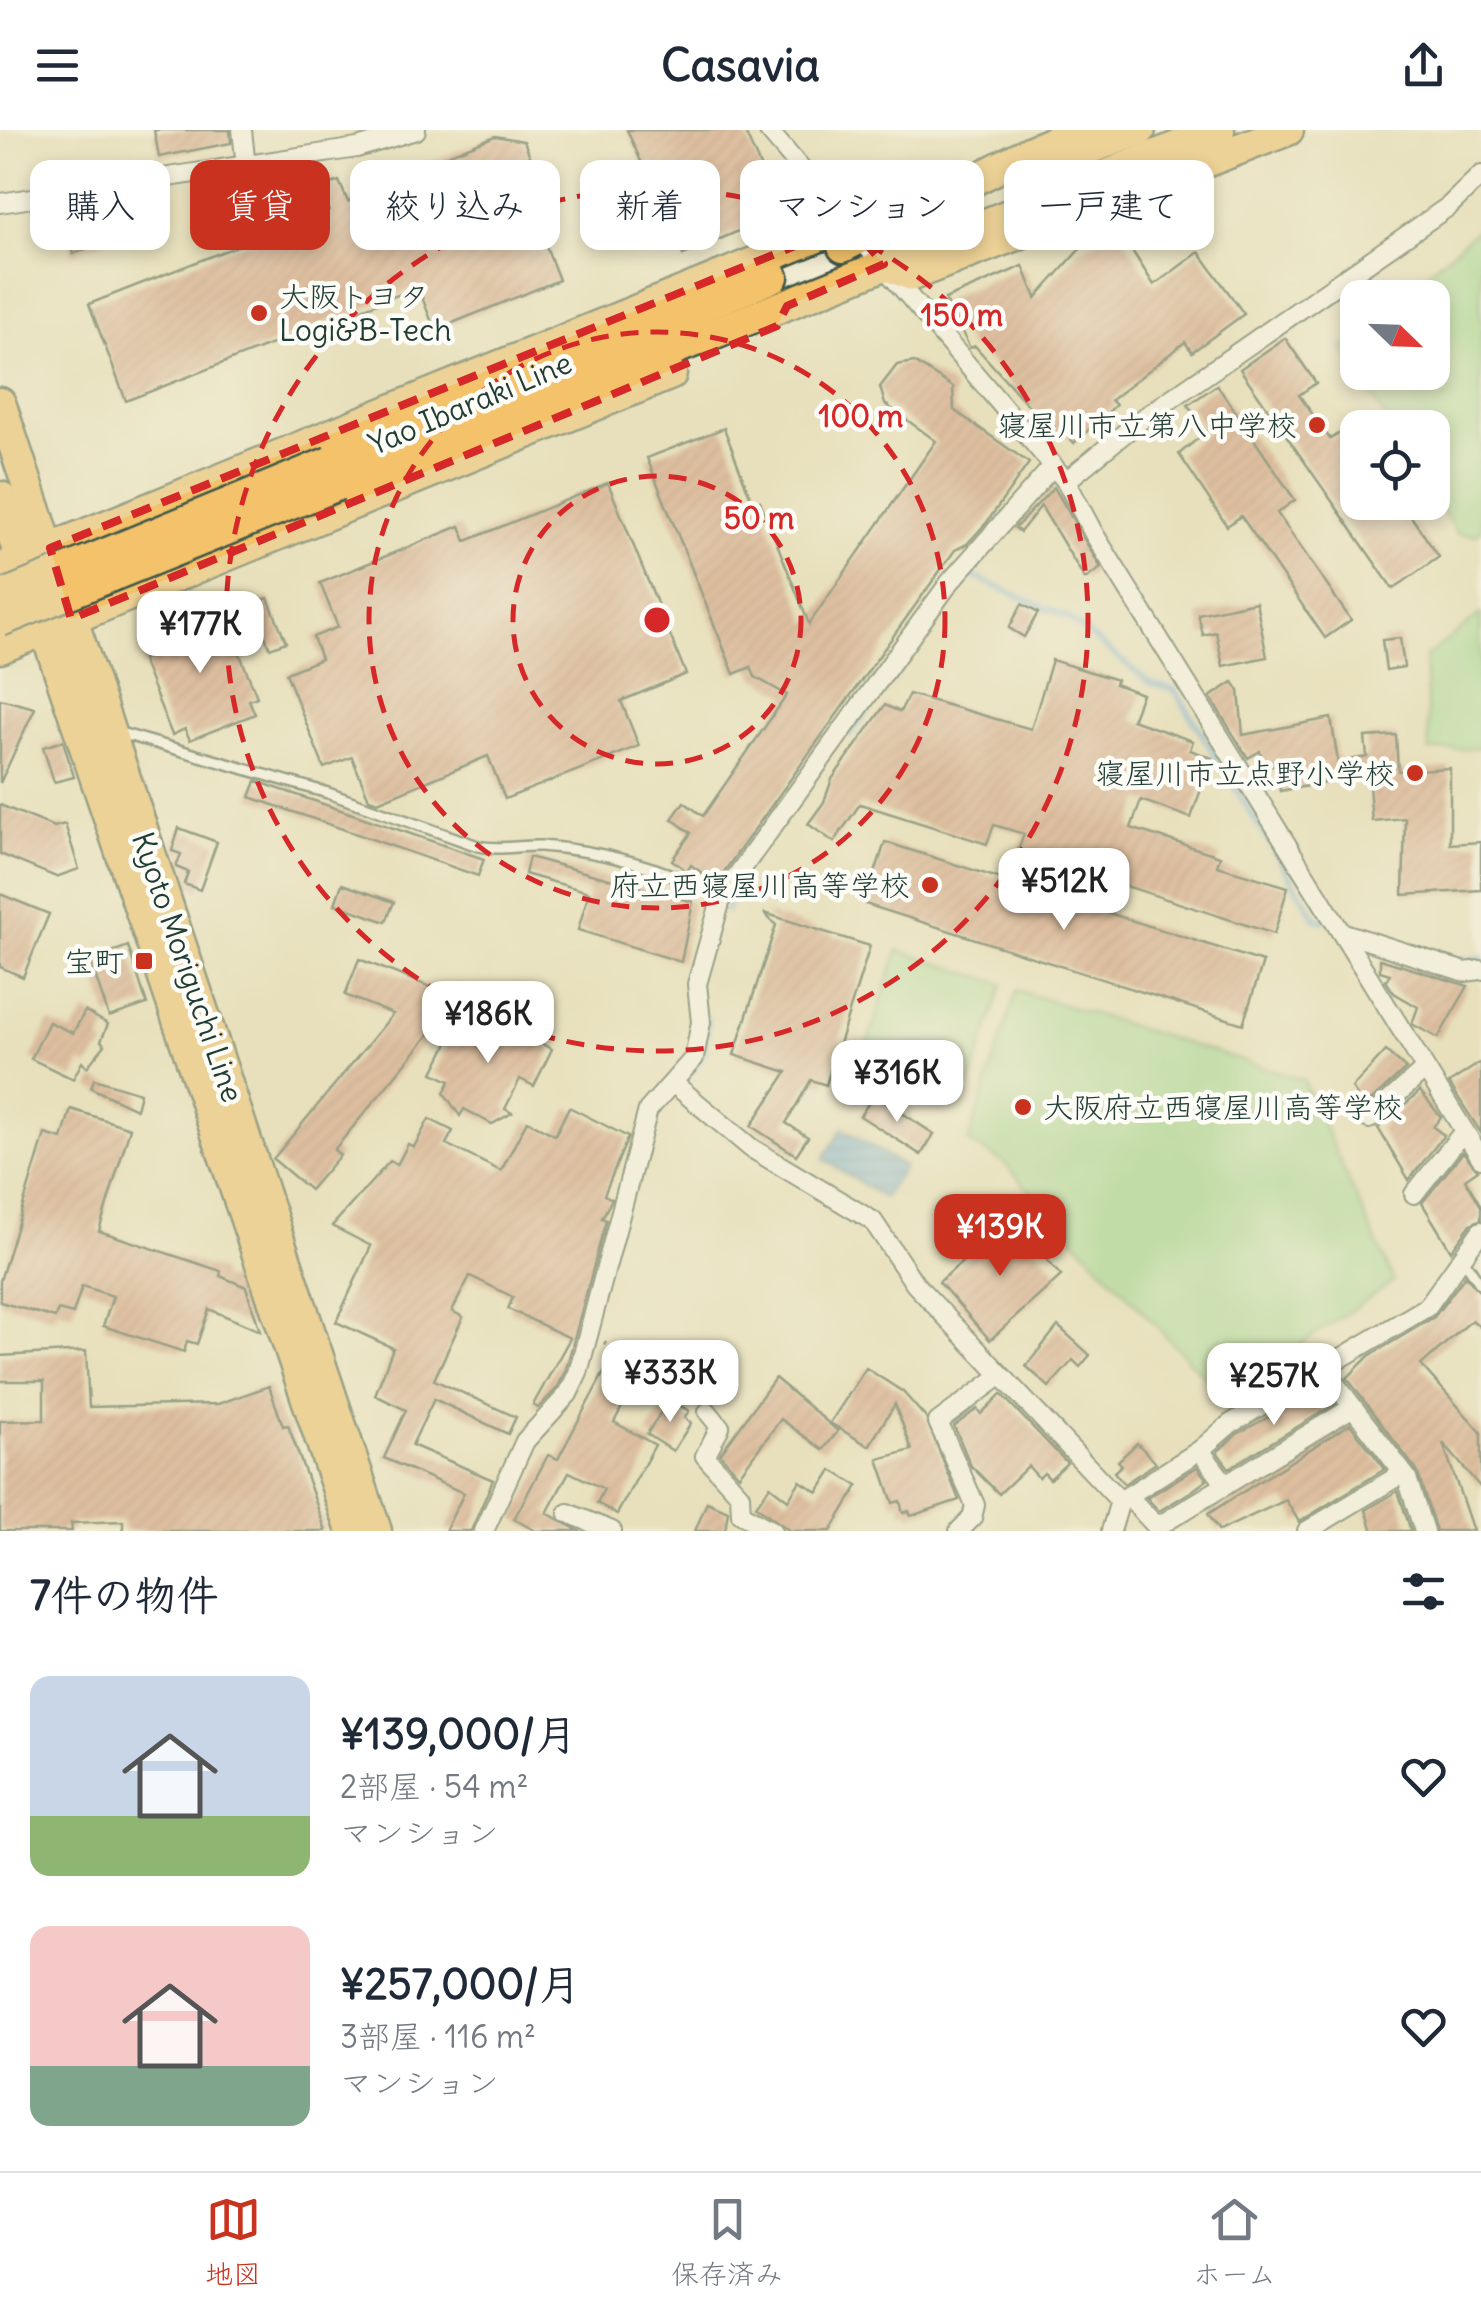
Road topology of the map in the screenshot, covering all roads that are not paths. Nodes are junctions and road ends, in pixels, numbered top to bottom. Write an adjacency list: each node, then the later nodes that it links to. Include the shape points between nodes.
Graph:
1 (242, 130): 8 (street)
2 (416, 130): 9 (street)
3 (768, 130): 10 (street)
4 (1082, 130): 13 (main road)
5 (1140, 130): 14 (main road)
6 (1219, 130): 19 (main road, Yao Ibaraki Line)
7 (1288, 130): 19 (main road, via 912,275)
8 (245, 160)
9 (283, 160)
10 (793, 160)
11 (190, 174): 15 (street)
12 (1481, 174): 24 (street, via 1449,206 1142,419)
13 (984, 175)
14 (984, 184)
15 (0, 202)
16 (785, 250): 26 (main road)
17 (837, 250): 23 (main road, Yao Ibaraki Line)
18 (871, 250): 19 (street)
19 (884, 264): 20 (main road, Yao Ibaraki Line); 22 (street)
20 (787, 306): 23 (main road, Yao Ibaraki Line); 30 (main road, via 777,326 666,376)
21 (0, 402): 26 (main road, Kyoto Moriguchi Line)
22 (1053, 466): 24 (street); 33 (street, via 950,582)
23 (334, 474): 28 (main road, Yao Ibaraki Line, bridge); 29 (main road, Yao Ibaraki Line, bridge)
24 (1066, 481): 34 (street)
25 (0, 497): 27 (main road, Kyoto Moriguchi Line)
26 (50, 548): 27 (main road); 30 (main road, Kyoto Moriguchi Line)
27 (10, 565): 30 (main road, Kyoto Moriguchi Line)
28 (0, 596)
29 (0, 621)
30 (58, 624): 31 (main road); 32 (main road, Kyoto Moriguchi Line); 55 (main road, Kyoto Moriguchi Line)
31 (0, 648)
32 (108, 730): 33 (lane, via 328,793 478,846 588,852 664,868); 56 (main road, Kyoto Moriguchi Line)
33 (722, 896): 37 (street, via 697,984 700,1039)
34 (1341, 932): 35 (street, via 1466,972); 36 (street)
35 (1481, 970)
36 (1423, 1071): 38 (street); 39 (street)
37 (678, 1086): 46 (street, via 751,1148 874,1221 915,1284); 57 (street, via 648,1110 640,1132 578,1373 568,1394 524,1441)
38 (1369, 1119)
39 (1464, 1131): 40 (street); 41 (street)
40 (1481, 1158)
41 (1414, 1194)
42 (1481, 1231): 43 (street)
43 (1462, 1258): 44 (lane); 45 (street, via 1427,1307)
44 (1481, 1285)
45 (1324, 1369): 47 (street); 49 (street, via 1230,1424)
46 (1000, 1376): 52 (street); 60 (street, via 938,1422 975,1505)
47 (1353, 1407): 50 (street); 51 (street)
48 (708, 1412): 54 (street, via 720,1427 705,1456 740,1494)
49 (1200, 1450): 51 (street); 52 (street)
50 (1403, 1473): 62 (street); 63 (street)
51 (1226, 1485): 52 (street, via 1157,1528)
52 (1124, 1498): 61 (street)
53 (568, 1513): 58 (street)
54 (737, 1522): 59 (street)
55 (352, 1531)
56 (376, 1531)
57 (484, 1531)
58 (612, 1531)
59 (772, 1531)
60 (959, 1531)
61 (1111, 1531)
62 (1308, 1531)
63 (1424, 1531)

